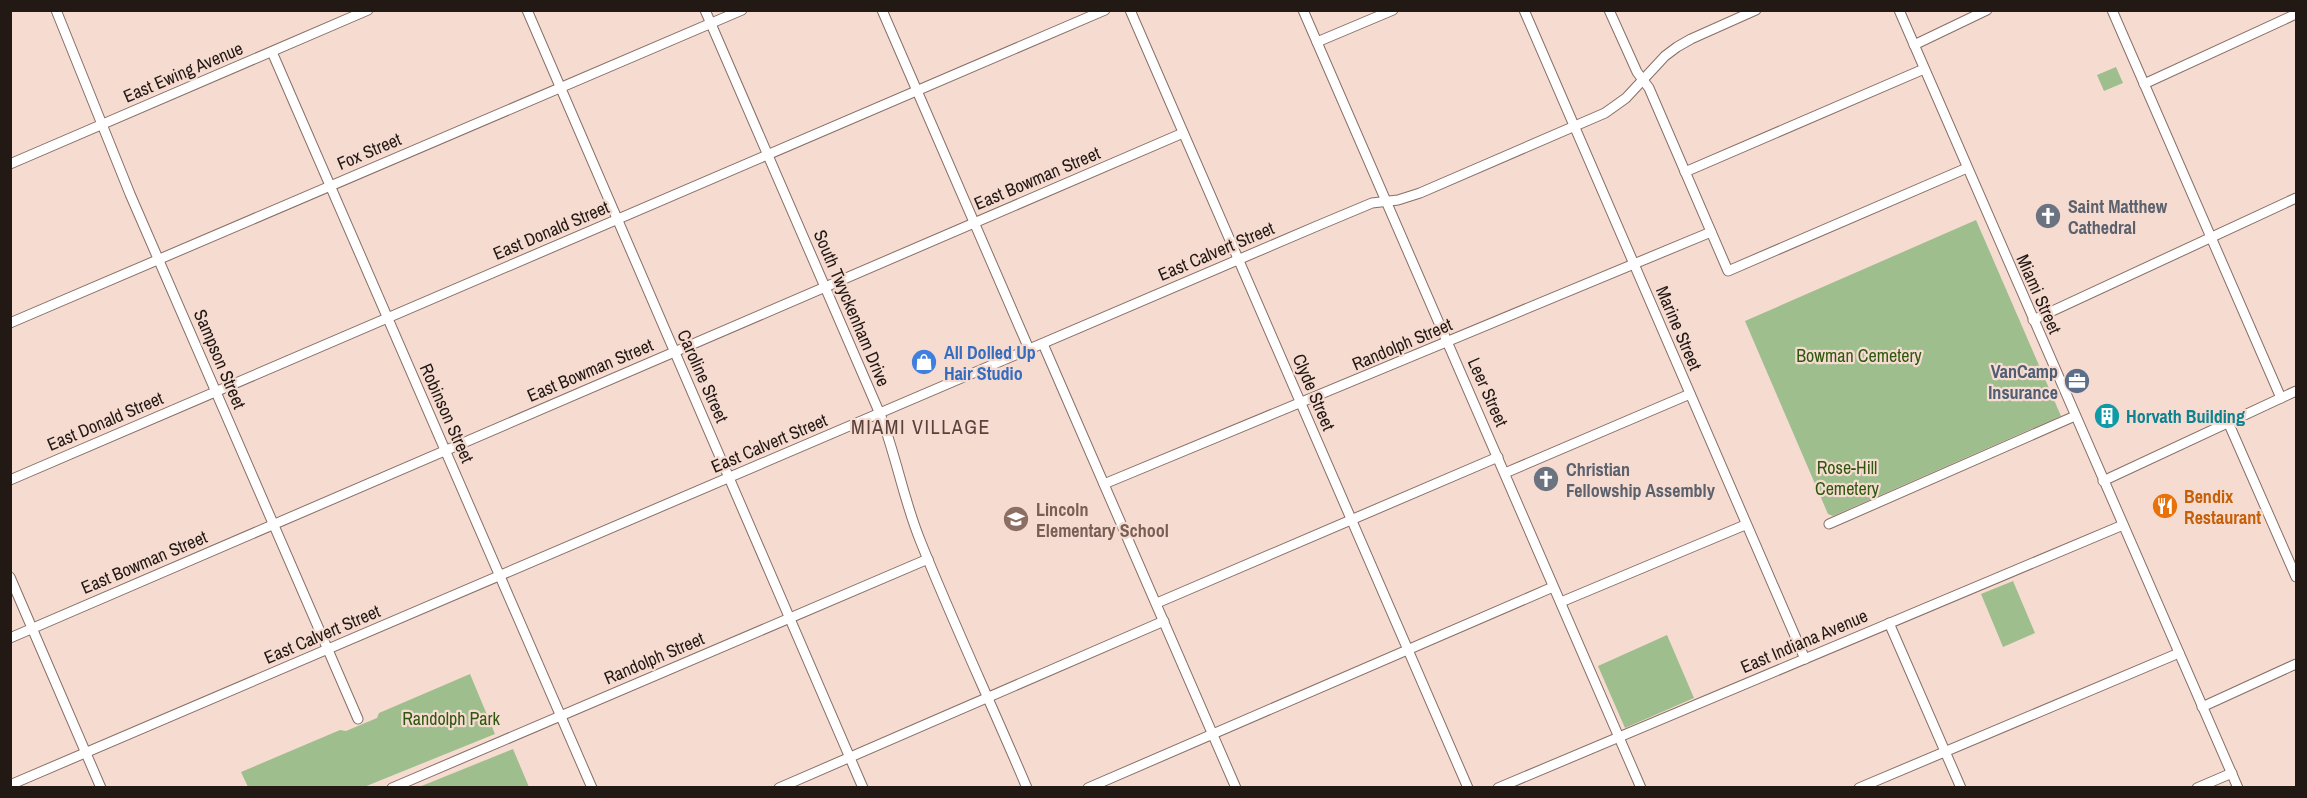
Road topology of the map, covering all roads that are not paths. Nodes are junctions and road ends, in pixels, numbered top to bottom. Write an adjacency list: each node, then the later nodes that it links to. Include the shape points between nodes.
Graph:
1 (56, 10): 27 (street, Sampson Street)
2 (368, 10): 21 (street, East Ewing Avenue)
3 (527, 10): 25 (street, Caroline Street)
4 (705, 10): 18 (street, South Twyckenham Drive)
5 (742, 10): 18 (street, Fox Street)
6 (882, 10): 26 (street)
7 (1105, 10): 26 (street, East Donald Street)
8 (1130, 10): 29 (street, Clyde Street)
9 (1304, 10): 19 (street, Leer Street)
10 (1393, 10): 19 (street)
11 (1524, 10): 28 (street, Marine Street)
12 (1609, 10): 23 (street)
13 (1755, 10): 23 (street, East Calvert Street, via 1677,47)
14 (1899, 10): 20 (street, Miami Street)
15 (1987, 10): 20 (street)
16 (2112, 10): 24 (street)
17 (2296, 14): 24 (street)
18 (710, 24): 25 (street, Fox Street); 30 (street, South Twyckenham Drive)
19 (1317, 42): 36 (street, Leer Street)
20 (1914, 45): 22 (street, Miami Street)
21 (272, 52): 27 (street, East Ewing Avenue); 34 (street, Robinson Street)
22 (1924, 69): 32 (street, Miami Street); 33 (street)
23 (1643, 79): 28 (street, East Calvert Street, via 1616,106); 33 (street)
24 (2144, 84): 40 (street)
25 (561, 87): 34 (street, Fox Street); 37 (street, Caroline Street)
26 (917, 91): 30 (street, East Donald Street); 38 (street)
27 (102, 125): 31 (street, East Ewing Avenue); 41 (street, Sampson Street)
28 (1575, 127): 36 (street, East Calvert Street, via 1420,193); 43 (street, Marine Street)
29 (1183, 133): 38 (street, East Bowman Street); 42 (street, Clyde Street)
30 (768, 155): 37 (street, East Donald Street); 44 (street, South Twyckenham Drive)
31 (10, 164)
32 (1968, 168): 39 (street, via 1728,271); 46 (street, Miami Street)
33 (1685, 172): 39 (street)
34 (331, 186): 41 (street, Fox Street); 45 (street, Robinson Street)
35 (2296, 198): 40 (street)
36 (1386, 200): 42 (street, East Calvert Street, via 1356,209); 48 (street, Leer Street)
37 (617, 220): 45 (street, East Donald Street); 51 (street, Caroline Street)
38 (974, 223): 44 (street, East Bowman Street); 50 (street)
39 (1711, 232): 43 (street, Randolph Street)
40 (2211, 237): 46 (street); 55 (street)
41 (159, 259): 47 (street, Fox Street); 52 (street, Sampson Street)
42 (1239, 260): 49 (street, East Calvert Street); 56 (street, Clyde Street)
43 (1634, 265): 48 (street, Randolph Street); 53 (street, Marine Street)
44 (824, 287): 51 (street, East Bowman Street); 57 (street, South Twyckenham Drive)
45 (388, 318): 52 (street, East Donald Street); 60 (street, Robinson Street)
46 (2033, 320): 58 (street, Miami Street)
47 (10, 323)
48 (1448, 342): 56 (street, Randolph Street); 61 (street, Leer Street)
49 (1043, 344): 50 (street, East Calvert Street); 66 (street)
50 (1029, 349): 57 (street, East Calvert Street)
51 (674, 352): 60 (street, East Bowman Street); 63 (street, Caroline Street)
52 (216, 392): 64 (street, East Donald Street); 68 (street, Sampson Street)
53 (1690, 394): 62 (street); 70 (street, Marine Street)
54 (2295, 394): 55 (street)
55 (2281, 398): 59 (street)
56 (1302, 403): 66 (street, Randolph Street); 67 (street, Clyde Street)
57 (880, 414): 63 (street, East Calvert Street); 72 (street, South Twyckenham Drive)
58 (2075, 416): 65 (street, Miami Street); 69 (street)
59 (2228, 422): 65 (street); 75 (street)
60 (445, 450): 68 (street, East Bowman Street); 73 (street, Robinson Street)
61 (1498, 457): 62 (street, Leer Street); 67 (street)
62 (1505, 473): 76 (street, Leer Street)
63 (730, 478): 73 (street, East Calvert Street); 79 (street, Caroline Street)
64 (10, 480)
65 (2103, 481): 71 (street, Miami Street)
66 (1104, 484): 78 (street)
67 (1352, 520): 78 (street); 85 (street, Clyde Street)
68 (273, 524): 82 (street, East Bowman Street); 84 (street, Sampson Street)
69 (1830, 524)
70 (1745, 525): 77 (street); 87 (street, Marine Street)
71 (2123, 525): 81 (street, East Indiana Avenue); 86 (street, Miami Street)
72 (928, 559): 79 (street, Randolph Street); 89 (street, South Twyckenham Drive)
73 (500, 576): 84 (street, East Calvert Street); 91 (street, Robinson Street)
74 (10, 577): 82 (street)
75 (2296, 577)
76 (1553, 587): 77 (street, Leer Street); 85 (street)
77 (1561, 602): 94 (street, Leer Street)
78 (1157, 603): 80 (street)
79 (790, 618): 91 (street, Randolph Street); 97 (street, Caroline Street)
80 (1164, 621): 89 (street); 93 (street)
81 (1889, 623): 87 (street, East Indiana Avenue); 95 (street)
82 (33, 628): 83 (street, East Bowman Street); 96 (street)
83 (10, 638)
84 (327, 650): 92 (street, Sampson Street); 96 (street, East Calvert Street)
85 (1408, 650): 93 (street); 108 (street, Clyde Street)
86 (2179, 653): 90 (street, Miami Street); 95 (street)
87 (1805, 659): 94 (street, East Indiana Avenue)
88 (2296, 664): 90 (street)
89 (988, 697): 97 (street); 105 (street, South Twyckenham Drive)
90 (2202, 707): 98 (street, Miami Street)
91 (561, 716): 101 (street, Randolph Street); 102 (street, Robinson Street)
92 (358, 719)
93 (1212, 733): 106 (street); 107 (street)
94 (1620, 736): 109 (street, East Indiana Avenue); 110 (street, Leer Street)
95 (1945, 751): 111 (street); 112 (street)
96 (86, 753): 99 (street, East Calvert Street); 100 (street)
97 (850, 756): 103 (street); 104 (street, Caroline Street)
98 (2232, 773): 113 (street); 114 (street, Miami Street)
99 (10, 785)
100 (101, 788)
101 (392, 788)
102 (592, 788)
103 (779, 788)
104 (863, 788)
105 (1027, 788)
106 (1088, 788)
107 (1236, 788)
108 (1468, 788)
109 (1498, 788)
110 (1641, 788)
111 (1859, 788)
112 (1961, 788)
113 (2197, 788)
114 (2238, 788)

